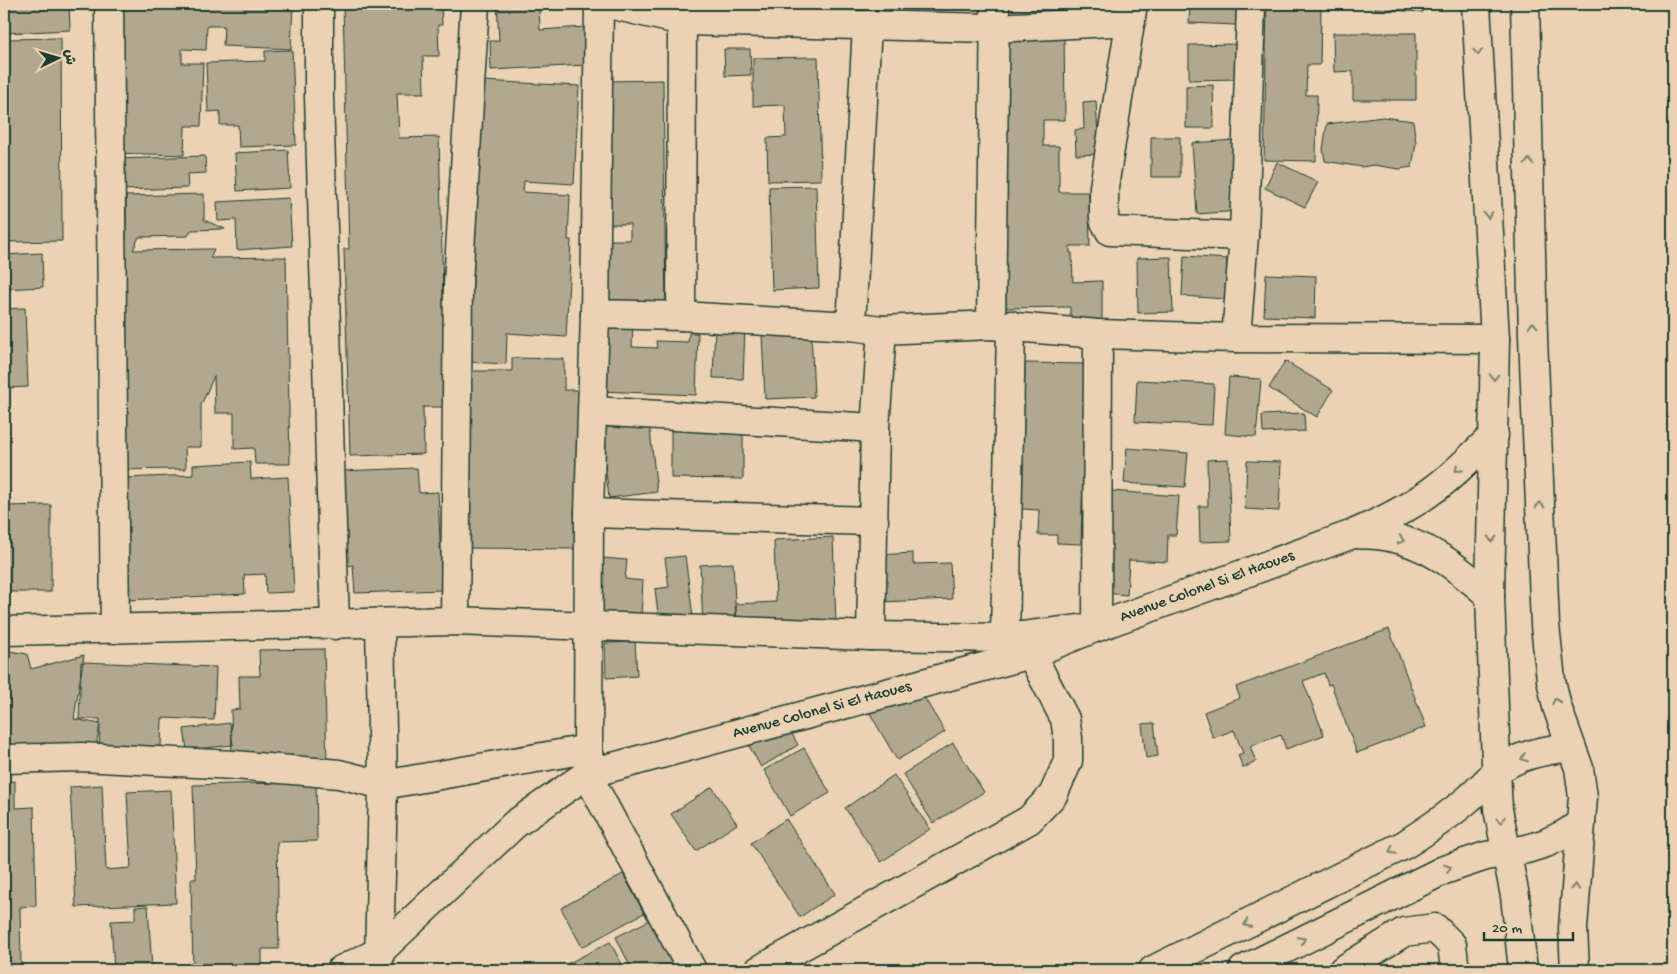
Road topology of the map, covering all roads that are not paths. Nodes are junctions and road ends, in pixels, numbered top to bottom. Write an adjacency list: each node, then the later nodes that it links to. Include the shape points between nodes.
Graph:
1 (109, 4): 34 (street)
2 (319, 4): 31 (street)
3 (475, 4): 29 (street, via 458,282)
4 (599, 4): 14 (street)
5 (609, 4): 11 (street)
6 (1251, 4): 13 (street)
7 (1476, 4): 21 (street, one-way to 21)
8 (1524, 4): 39 (street, one-way to 8, via 1557,707 1545,625)
9 (1132, 12): 10 (street); 13 (street, via 1104,187 1104,220 1110,231)
10 (994, 16): 12 (street); 16 (street)
11 (682, 21): 12 (street); 15 (street)
12 (867, 25): 17 (street)
13 (1244, 236): 20 (street)
14 (595, 314): 15 (street); 22 (street)
15 (681, 316): 17 (street)
16 (1001, 325): 18 (street); 19 (street); 37 (street)
17 (850, 326): 18 (street)
18 (882, 330): 23 (street)
19 (1098, 334): 20 (street); 33 (street)
20 (1236, 338): 21 (street)
21 (1495, 340): 24 (street, one-way to 24)
22 (593, 411): 23 (street); 25 (street)
23 (875, 428): 26 (street)
24 (1494, 435): 27 (street, Avenue Colonel Si El Haoues, one-way to 27, via 1412,505); 28 (street, one-way to 28)
25 (589, 513): 26 (street); 32 (street)
26 (874, 521): 36 (street)
27 (1353, 534): 28 (street, Avenue Colonel Si El Haoues, one-way to 28, via 1383,535 1412,543 1439,556); 33 (street, Avenue Colonel Si El Haoues)
28 (1490, 596): 42 (street)
29 (456, 621): 30 (street); 32 (street)
30 (380, 624): 31 (street); 43 (street)
31 (335, 625): 34 (street)
32 (588, 625): 36 (street); 41 (street)
33 (1097, 627): 37 (street); 38 (street, Avenue Colonel Si El Haoues)
34 (115, 630): 35 (street)
35 (4, 631)
36 (871, 636): 37 (street)
37 (1005, 638)
38 (1031, 654): 41 (street, Avenue Colonel Si El Haoues); 49 (street, via 1065,719 1068,738 1068,760 1053,795 1028,820)
39 (1571, 747): 42 (street, one-way to 42, via 1532,754); 44 (street, via 1582,797)
40 (4, 759): 43 (street, via 80,757 234,766 339,774)
41 (589, 765): 43 (street); 46 (street, Avenue Colonel Si El Haoues, via 515,824); 48 (street)
42 (1497, 772): 45 (street, one-way to 45, via 1498,809); 50 (street, one-way to 50, via 1468,800 1404,845)
43 (384, 785): 46 (street)
44 (1581, 823): 45 (street, via 1546,843); 55 (street, one-way to 44, via 1573,928)
45 (1507, 852): 51 (street, one-way to 45, via 1423,879 1464,862); 54 (street)
46 (379, 961): 47 (street, Avenue Colonel Si El Haoues)
47 (341, 970)
48 (692, 970)
49 (760, 970)
50 (1153, 970)
51 (1243, 970)
52 (1343, 970): 53 (street, via 1404,932 1435,928 1452,944)
53 (1455, 970)
54 (1523, 970)
55 (1575, 970)

